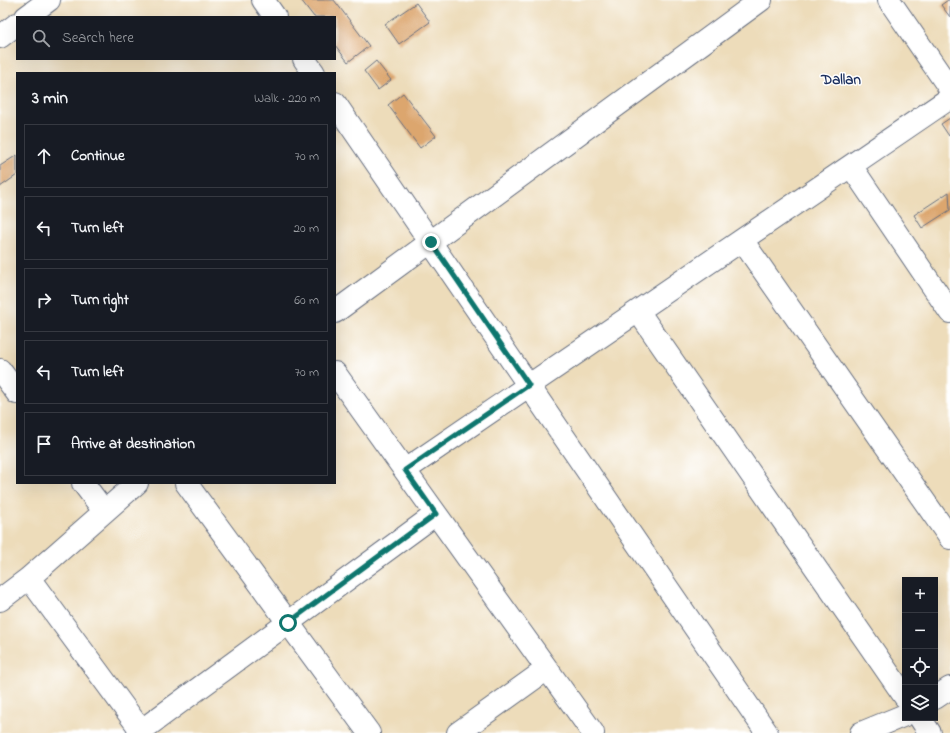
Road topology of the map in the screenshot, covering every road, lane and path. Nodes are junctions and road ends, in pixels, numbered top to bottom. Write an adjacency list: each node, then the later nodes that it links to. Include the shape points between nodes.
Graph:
1 (49, 0): 5 (street)
2 (263, 0): 6 (street)
3 (761, 0): 16 (street)
4 (889, 0): 11 (street)
5 (27, 16)
6 (274, 16)
7 (16, 25): 8 (street)
8 (0, 37)
9 (305, 60): 10 (street)
10 (313, 72)
11 (950, 89)
12 (950, 98): 14 (street)
13 (336, 104): 16 (street)
14 (850, 166): 15 (street); 19 (street)
15 (742, 240): 18 (street); 30 (street)
16 (431, 242): 17 (street); 22 (street)
17 (336, 311)
18 (638, 311): 22 (street); 36 (street)
19 (950, 312)
20 (0, 370): 23 (street)
21 (336, 374): 24 (street)
22 (529, 385): 24 (street); 44 (street)
23 (16, 392)
24 (405, 470): 29 (street)
25 (84, 484): 28 (street)
26 (136, 484): 28 (street)
27 (187, 484): 33 (street)
28 (104, 512): 31 (street)
29 (436, 514): 33 (street); 34 (street)
30 (950, 538)
31 (29, 578): 32 (street); 40 (street)
32 (0, 600)
33 (288, 623): 40 (street); 41 (street)
34 (547, 669): 42 (street); 43 (street)
35 (950, 688): 37 (street)
36 (902, 693)
37 (938, 696)
38 (902, 716): 45 (street)
39 (922, 721): 46 (street)
40 (141, 732)
41 (369, 733)
42 (458, 733)
43 (593, 733)
44 (767, 733)
45 (861, 733)
46 (930, 733)

